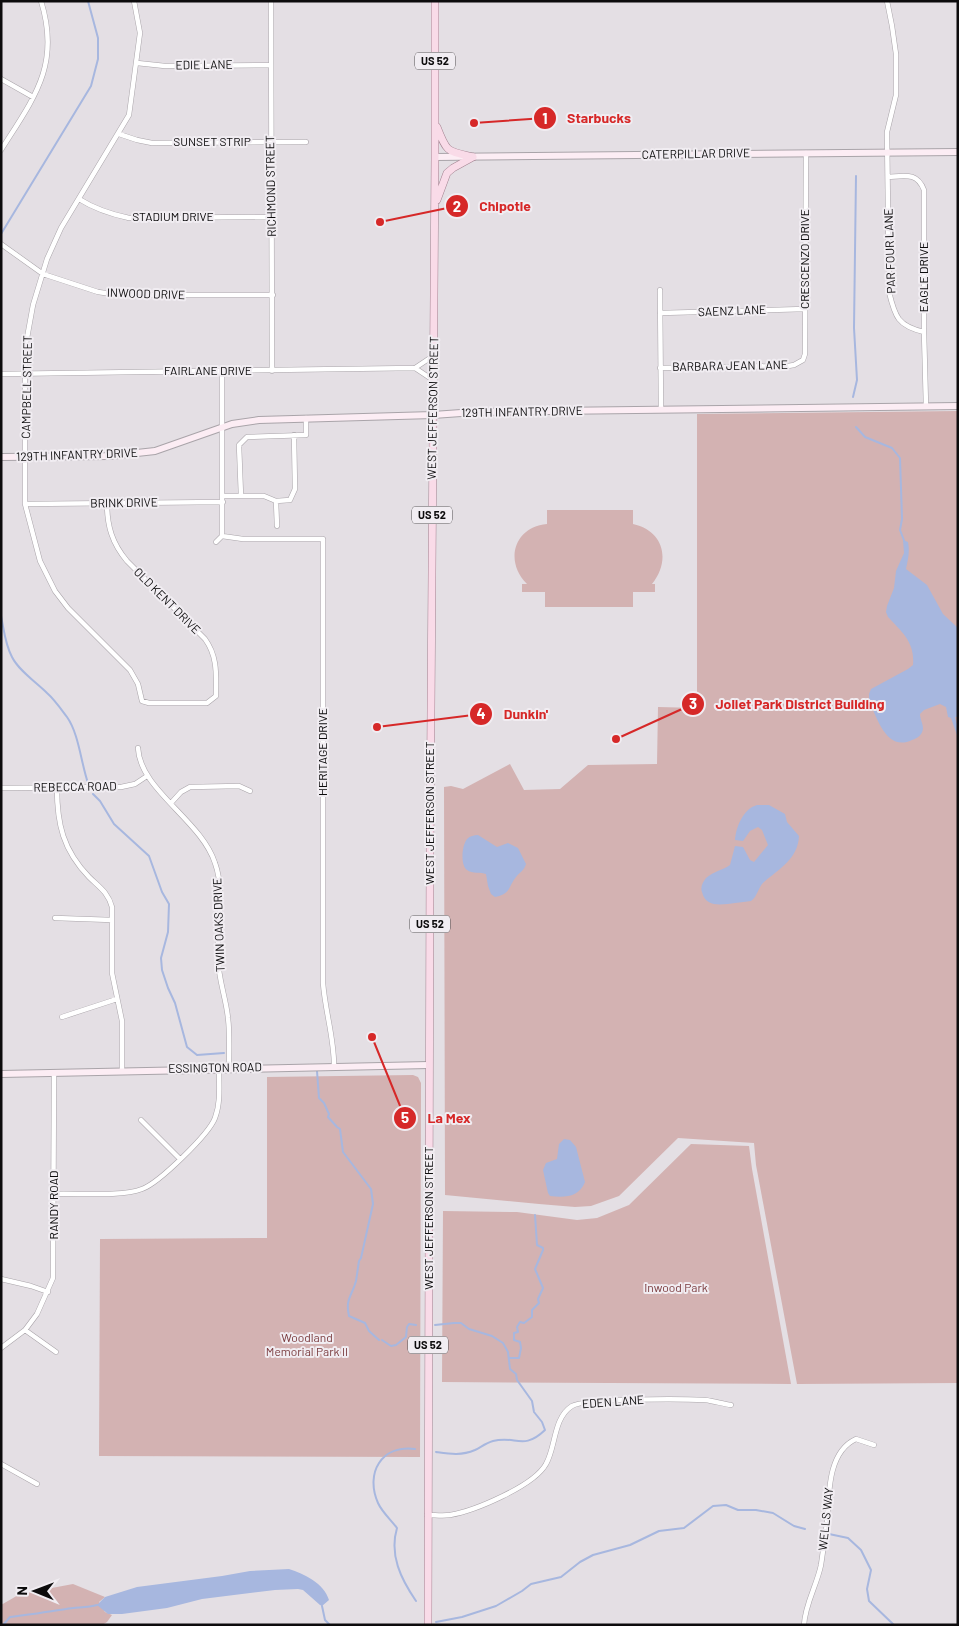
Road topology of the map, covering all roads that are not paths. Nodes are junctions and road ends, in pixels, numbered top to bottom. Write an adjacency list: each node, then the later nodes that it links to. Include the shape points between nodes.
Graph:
1 (41, 1): 9 (street, via 48,28 48,48 43,75)
2 (134, 1): 6 (street, CAMPBELL STREET, via 140,33)
3 (271, 1): 7 (street, RICHMOND STREET)
4 (435, 1): 10 (main road, WEST JEFFERSON STREET / US 52)
5 (887, 1): 15 (street, PAR FOUR LANE, via 896,54 896,95 887,132)
6 (137, 63): 7 (street, EDIE LANE, via 165,66); 11 (street, CAMPBELL STREET, via 129,115)
7 (271, 65): 12 (street, RICHMOND STREET)
8 (1, 78): 9 (street)
9 (33, 97): 14 (street)
10 (435, 122): 18 (main road, WEST JEFFERSON STREET / US 52); 19 (main road, via 445,148)
11 (119, 134): 12 (street, SUNSET STRIP, via 152,143); 21 (street, CAMPBELL STREET)
12 (271, 142): 13 (street, SUNSET STRIP); 23 (street, RICHMOND STREET)
13 (306, 142)
14 (1, 150)
15 (888, 152): 16 (street, CATERPILLAR DRIVE); 17 (street, CATERPILLAR DRIVE); 20 (street, PAR FOUR LANE)
16 (958, 152)
17 (806, 153): 19 (street, CATERPILLAR DRIVE); 28 (street, CRESCENZO DRIVE)
18 (435, 157): 19 (street, CATERPILLAR DRIVE); 22 (main road, WEST JEFFERSON STREET / US 52)
19 (473, 157): 22 (main road, via 447,173)
20 (888, 177): 30 (street, PAR FOUR LANE, via 889,292 892,306 905,326); 30 (street, EAGLE DRIVE, via 912,176 924,190)
21 (79, 199): 23 (street, STADIUM DRIVE, via 94,208 130,218); 25 (street, CAMPBELL STREET, via 53,244)
22 (435, 205): 31 (main road, WEST JEFFERSON STREET / US 52)
23 (272, 216): 27 (street, RICHMOND STREET)
24 (1, 244): 25 (street, INWOOD DRIVE)
25 (43, 274): 27 (street, INWOOD DRIVE, via 112,294); 38 (street, CAMPBELL STREET, via 25,349)
26 (660, 290): 29 (street)
27 (272, 295): 36 (street, RICHMOND STREET)
28 (805, 310): 29 (street, SAENZ LANE); 32 (street, CRESCENZO DRIVE, via 805,354)
29 (660, 313): 34 (street)
30 (924, 332): 40 (street, EAGLE DRIVE)
31 (433, 356): 33 (street); 39 (main road, WEST JEFFERSON STREET / US 52)
32 (799, 363): 34 (street, BARBARA JEAN LANE, via 788,366)
33 (415, 368): 36 (street, FAIRLANE DRIVE); 39 (street)
34 (660, 368): 42 (street)
35 (222, 371): 36 (street, FAIRLANE DRIVE); 38 (street, FAIRLANE DRIVE); 45 (street)
36 (272, 371)
37 (1, 374): 38 (street, FAIRLANE DRIVE)
38 (26, 374): 48 (street, CAMPBELL STREET)
39 (433, 380): 43 (main road, WEST JEFFERSON STREET / US 52)
40 (926, 406): 41 (street, 129TH INFANTRY DRIVE); 42 (street, 129TH INFANTRY DRIVE)
41 (958, 406)
42 (661, 409): 43 (street, 129TH INFANTRY DRIVE)
43 (433, 415): 44 (street, 129TH INFANTRY DRIVE); 68 (main road, WEST JEFFERSON STREET / US 52)
44 (306, 418): 45 (street, 129TH INFANTRY DRIVE, via 259,420); 46 (street, via 306,435)
45 (223, 428): 48 (street, 129TH INFANTRY DRIVE, via 148,452); 50 (street)
46 (294, 436): 49 (street, via 247,437 239,445); 51 (street, via 295,489 290,500)
47 (1, 457): 48 (street, 129TH INFANTRY DRIVE)
48 (25, 457): 53 (street, CAMPBELL STREET)
49 (241, 496): 50 (street, BRINK DRIVE); 51 (street, BRINK DRIVE, via 264,496)
50 (223, 499): 52 (street, BRINK DRIVE); 55 (street)
51 (276, 501): 54 (street)
52 (107, 503): 53 (street, BRINK DRIVE); 57 (street, OLD KENT DRIVE, via 107,520 117,549 205,640 211,647 216,664 216,696 213,700 207,703)
53 (25, 504): 57 (street, CAMPBELL STREET, via 40,562 55,591 130,670)
54 (277, 526)
55 (222, 536): 56 (street); 69 (street, HERITAGE DRIVE, via 323,539 322,983)
56 (216, 542)
57 (142, 701)
58 (138, 748): 59 (street, TWIN OAKS DRIVE)
59 (147, 776): 61 (street, REBECCA ROAD, via 135,784 121,787); 63 (street, TWIN OAKS DRIVE)
60 (1, 788): 61 (street, REBECCA ROAD)
61 (57, 788): 65 (street, via 57,812 63,839 89,878 110,898)
62 (250, 791): 63 (street, via 239,786 190,787)
63 (171, 803): 71 (street, TWIN OAKS DRIVE, via 204,841 215,862 220,882 218,958 228,1019)
64 (55, 918): 65 (street)
65 (112, 920): 66 (street, via 112,972)
66 (117, 999): 67 (street); 72 (street, via 122,1021)
67 (62, 1017)
68 (429, 1065): 69 (street, ESSINGTON ROAD); 87 (main road, WEST JEFFERSON STREET / US 52)
69 (334, 1066): 71 (street, ESSINGTON ROAD)
70 (219, 1068): 71 (street, ESSINGTON ROAD); 72 (street, ESSINGTON ROAD); 76 (street, via 220,1096 214,1120)
71 (229, 1068)
72 (122, 1071): 73 (street, ESSINGTON ROAD)
73 (54, 1073): 74 (street, ESSINGTON ROAD); 77 (street, RANDY ROAD)
74 (1, 1074)
75 (141, 1120): 76 (street)
76 (180, 1159): 77 (street, via 166,1174 142,1190)
77 (54, 1194): 79 (street, RANDY ROAD, via 53,1278)
78 (1, 1279): 79 (street)
79 (48, 1292): 80 (street, RANDY ROAD)
80 (25, 1330): 81 (street, RANDY ROAD); 82 (street)
81 (1, 1348)
82 (56, 1352)
83 (731, 1405): 87 (street, EDEN LANE, via 708,1400 641,1400 572,1406 558,1423 546,1464 534,1478 515,1491 468,1511)
84 (874, 1445): 89 (street, WELLS WAY, via 856,1439 839,1453 829,1486 820,1567)
85 (1, 1464): 86 (street)
86 (37, 1484)
87 (427, 1515): 88 (main road, WEST JEFFERSON STREET / US 52)
88 (428, 1625)
89 (804, 1625)

